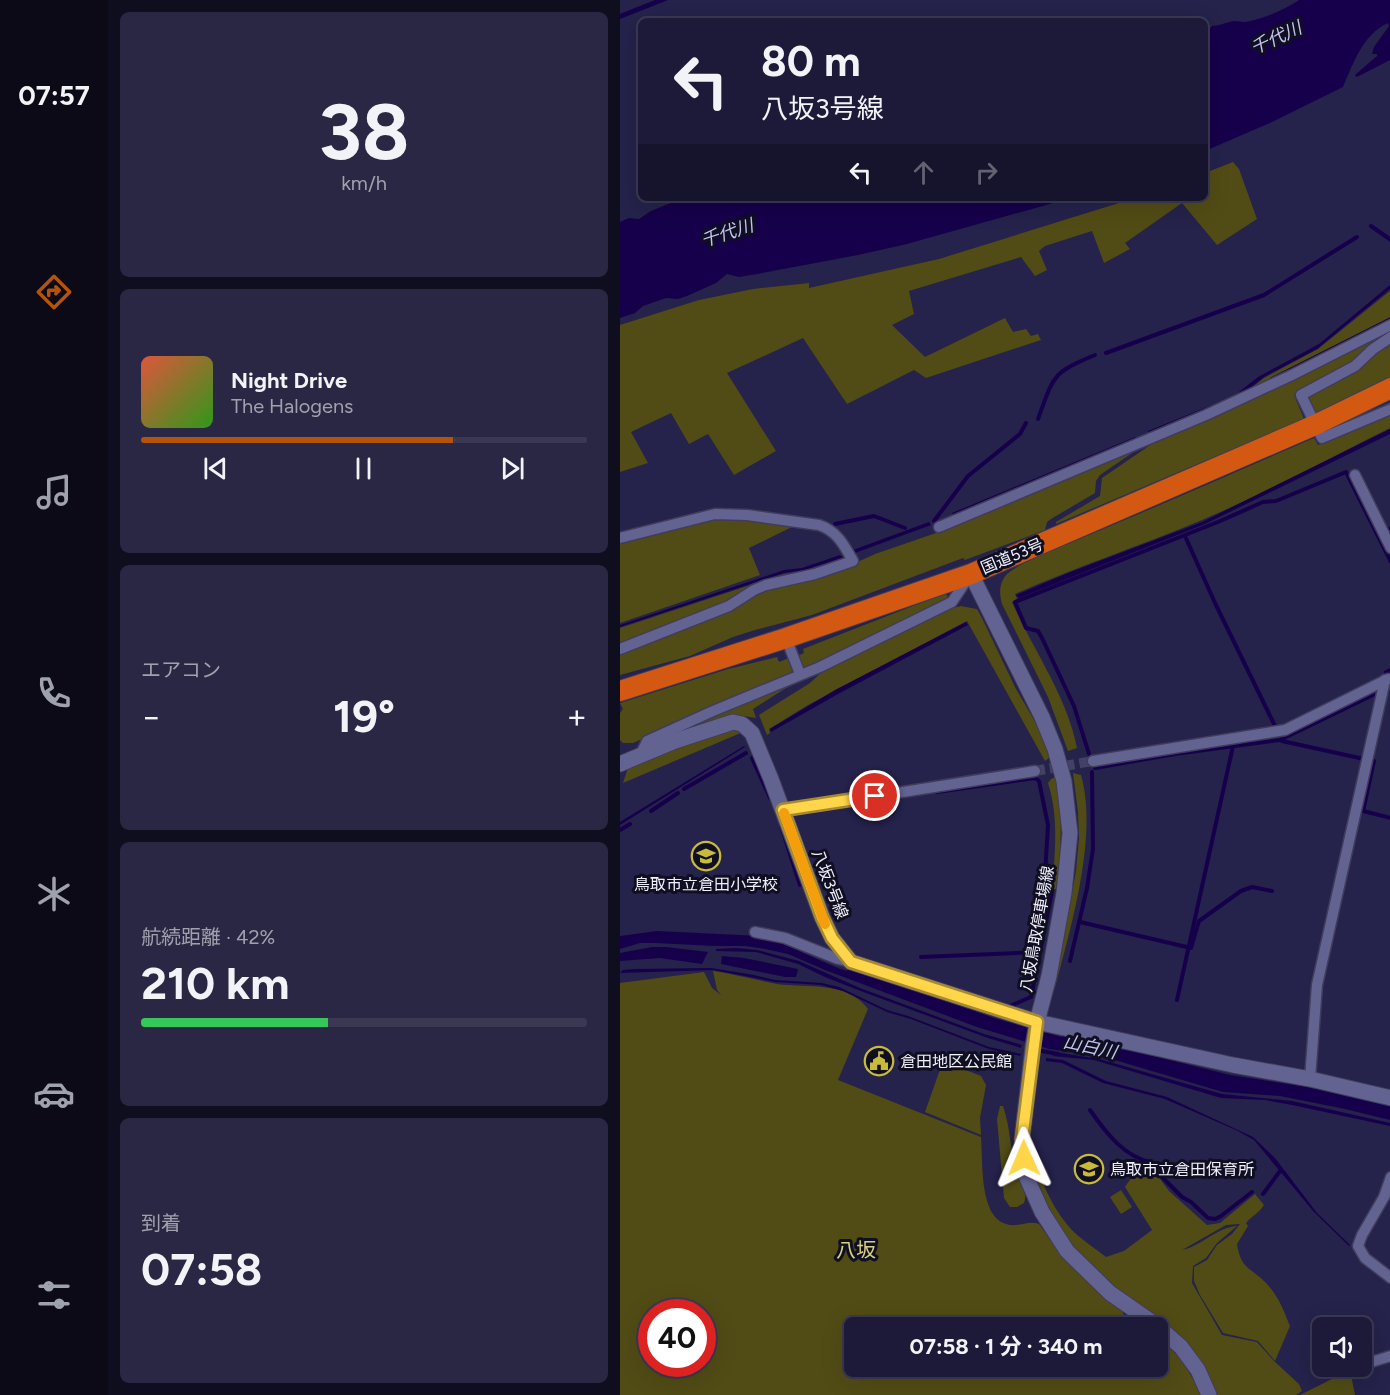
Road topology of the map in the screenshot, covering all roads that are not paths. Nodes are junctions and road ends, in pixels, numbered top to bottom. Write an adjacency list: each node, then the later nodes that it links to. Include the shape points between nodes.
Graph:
1 (1391, 325): 7 (street, via 1206,415)
2 (1391, 337): 5 (street, via 1355,366 1301,395)
3 (1391, 388): 5 (highway, 国道53号)
4 (1391, 410): 5 (street, via 1322,438)
5 (1315, 425): 10 (highway, 国道53号)
6 (1355, 475): 9 (street)
7 (939, 527)
8 (620, 538): 12 (street, via 715,514 747,515 830,529 853,561 766,585 729,606)
9 (1391, 548)
10 (971, 574): 11 (highway, 国道53号); 13 (street, via 952,602); 23 (street, 八坂鳥取停車場線, via 1042,717 1064,781 1070,832 1064,894)
11 (786, 638): 13 (street); 15 (highway, 国道53号)
12 (620, 649)
13 (800, 674): 16 (street, via 647,741)
14 (1388, 679): 17 (street, via 1285,730); 24 (street, via 1317,985)
15 (620, 691)
16 (640, 756): 18 (street, 八坂3号線); 20 (street, 八坂3号線, via 733,722 742,724 752,733)
17 (1093, 761)
18 (620, 764)
19 (1035, 771): 20 (street)
20 (783, 810): 22 (street, 八坂3号線, via 822,917)
21 (755, 932): 22 (street, via 785,938)
22 (851, 962): 23 (street)
23 (1037, 1024): 24 (street); 30 (street, 八坂鳥取停車場線, via 1022,1139 1026,1176 1042,1212 1067,1251 1110,1293 1181,1347)
24 (1310, 1079): 25 (street)
25 (1391, 1098)
26 (1391, 1177): 27 (street, via 1358,1246 1365,1258)
27 (1391, 1278)
28 (1391, 1356): 29 (street)
29 (1372, 1362)
30 (1210, 1395)

